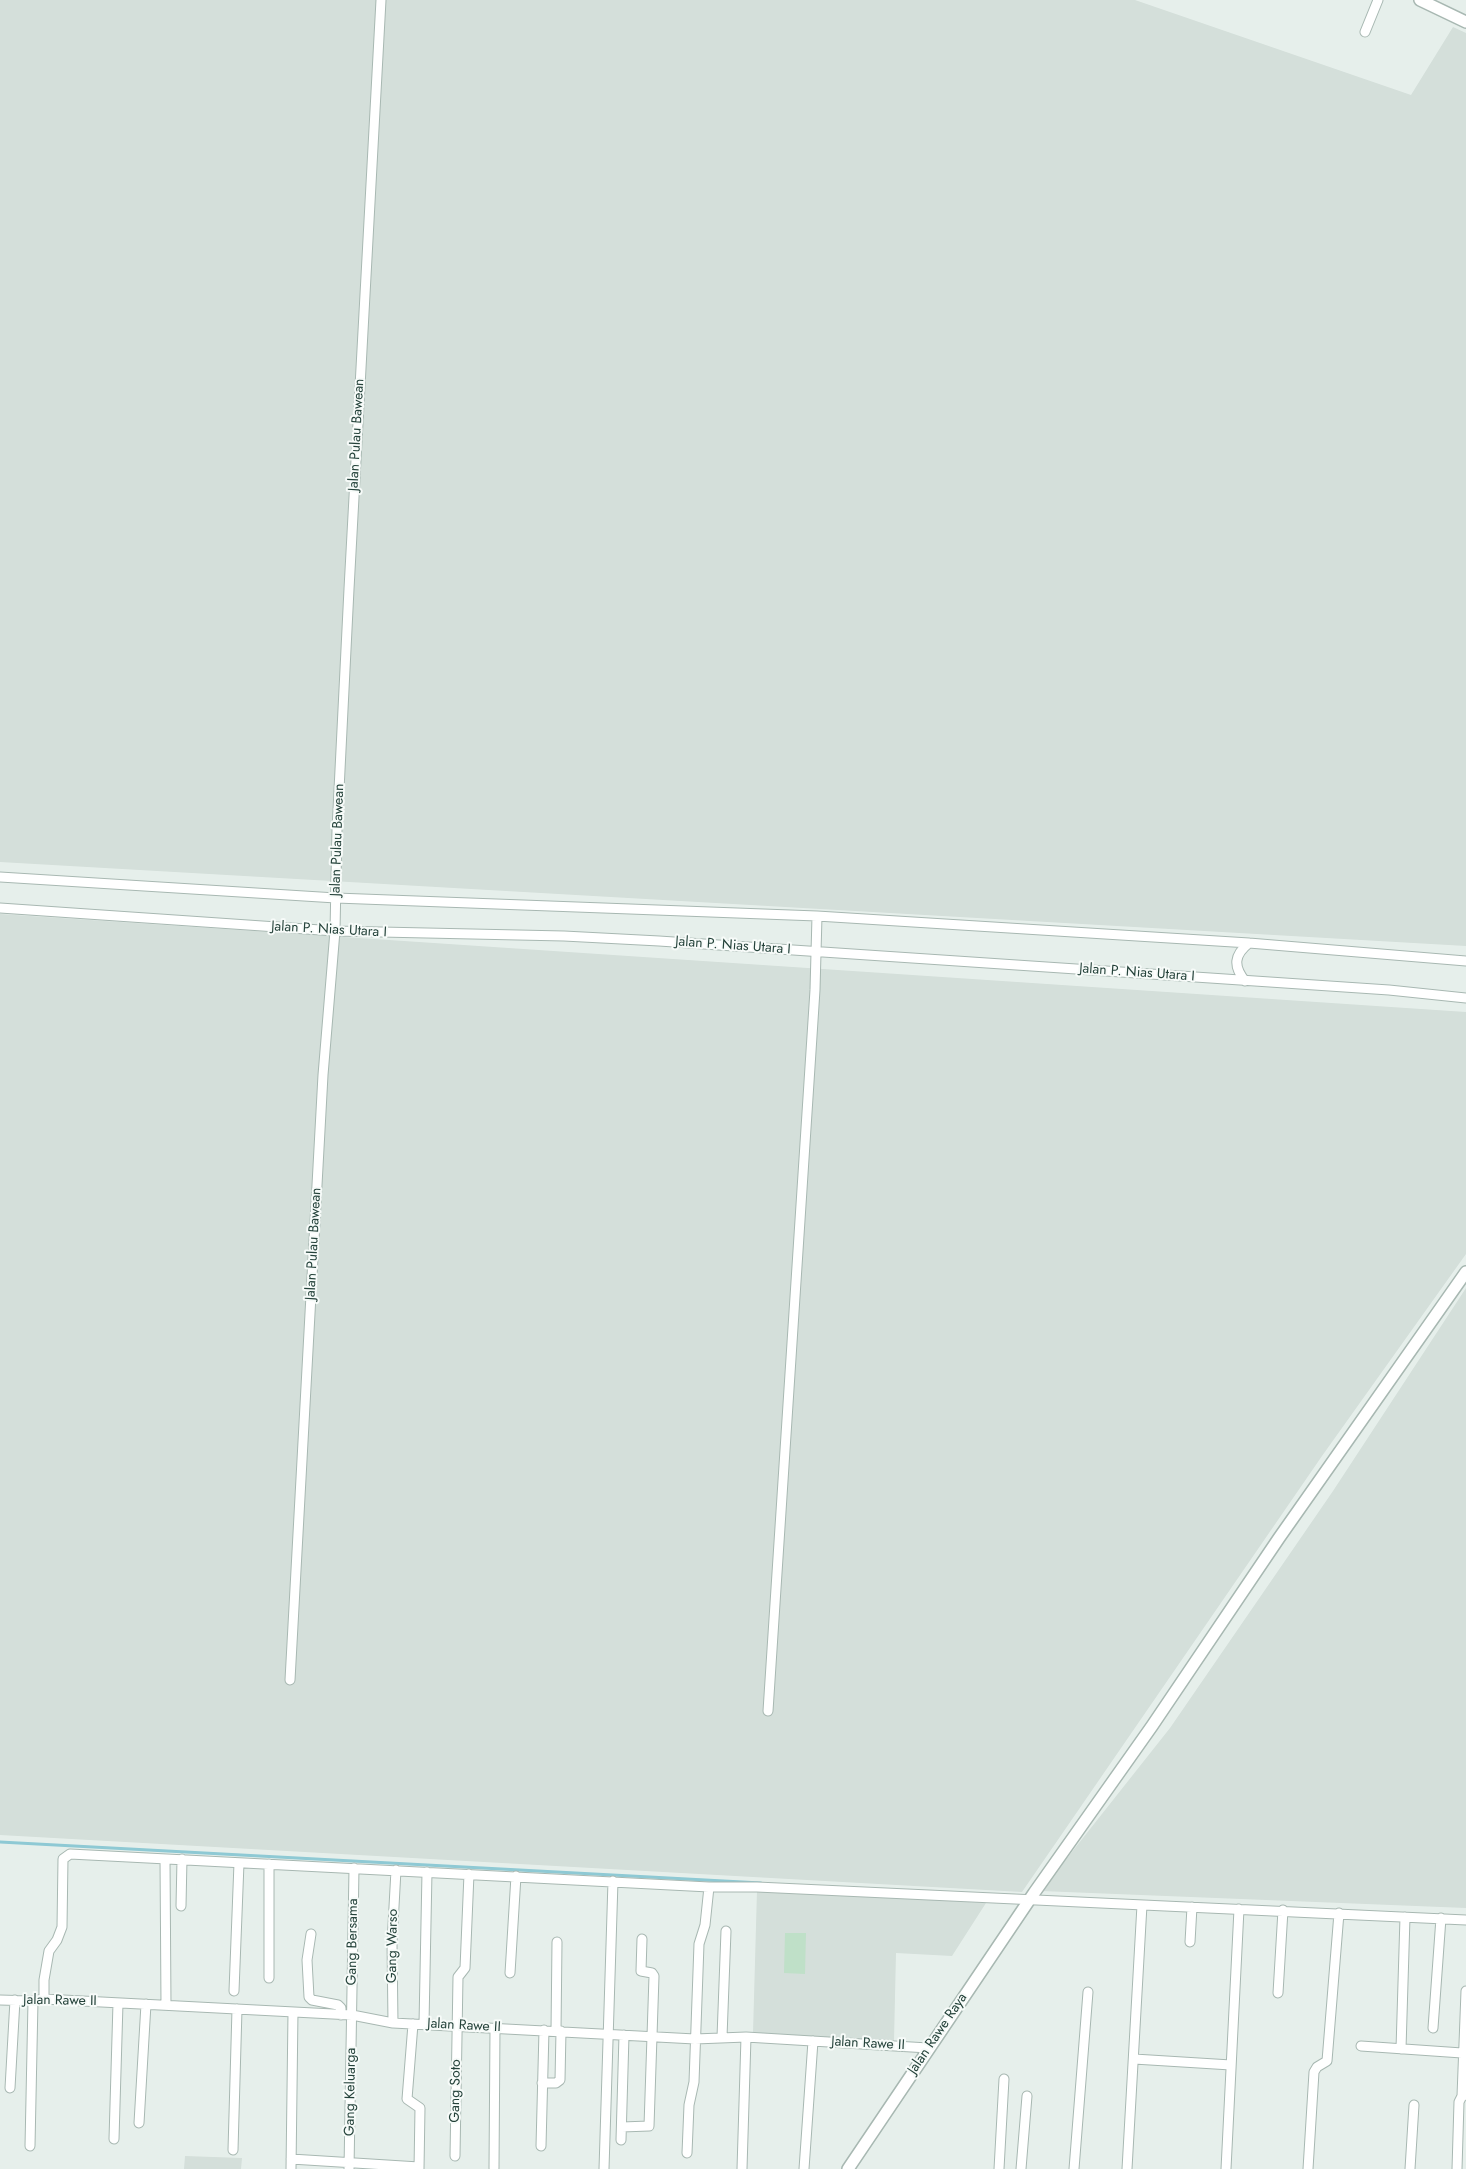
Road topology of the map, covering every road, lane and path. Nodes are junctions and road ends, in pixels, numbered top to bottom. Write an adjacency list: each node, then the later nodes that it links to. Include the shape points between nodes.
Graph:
1 (380, 0): 7 (street, Jalan Pulau Bawean, via 348,599)
2 (1378, 0): 5 (street)
3 (1420, 0): 4 (street)
4 (1465, 19)
5 (1365, 32)
6 (0, 877): 7 (street)
7 (336, 898): 9 (street); 10 (street, Jalan Pulau Bawean)
8 (0, 908): 10 (street, Jalan P. Nias Utara I)
9 (817, 916): 11 (street); 12 (street)
10 (335, 931): 12 (street, Jalan P. Nias Utara I, via 564,936); 17 (street, Jalan Pulau Bawean, via 323,1075)
11 (1250, 943): 13 (street); 14 (street, via 1240,950 1236,962)
12 (816, 951): 14 (street, Jalan P. Nias Utara I); 18 (street)
13 (1466, 961)
14 (1245, 981): 15 (street, Jalan P. Nias Utara I)
15 (1466, 998)
16 (1466, 1272): 30 (street, Jalan Rawe Raya)
17 (290, 1680)
18 (768, 1712)
19 (165, 1859): 20 (street); 51 (street, via 70,1854 63,1858 62,1927 49,1952); 57 (street)
20 (182, 1859): 21 (street); 32 (street)
21 (239, 1863): 22 (street); 47 (street)
22 (269, 1864): 23 (street); 46 (street)
23 (354, 1868): 24 (street); 61 (street, Gang Bersama)
24 (396, 1870): 25 (street); 62 (street, Gang Warso, via 392,1943)
25 (427, 1872): 26 (street); 64 (street)
26 (468, 1874): 27 (street); 65 (street, Gang Soto, via 465,1968 458,1977)
27 (516, 1876): 28 (street); 45 (street)
28 (613, 1881): 29 (street); 70 (street)
29 (709, 1887): 30 (street); 75 (street, via 705,1925 699,1944)
30 (1035, 1892): 31 (street); 78 (street, Jalan Rawe Raya)
31 (1142, 1905): 33 (street); 81 (street)
32 (181, 1906)
33 (1192, 1907): 34 (street); 44 (street)
34 (1239, 1909): 35 (street); 82 (street)
35 (1283, 1910): 36 (street); 50 (street)
36 (1339, 1913): 37 (street); 112 (street, via 1327,2061 1314,2072)
37 (1405, 1917): 38 (street); 79 (street)
38 (1441, 1918): 39 (street); 67 (street)
39 (1466, 1920)
40 (726, 1931): 73 (street)
41 (311, 1934): 60 (street, via 307,1960 309,1997 338,2005)
42 (642, 1939): 72 (street, via 641,1971 654,1976)
43 (556, 1942): 69 (street)
44 (1190, 1942)
45 (510, 1973)
46 (269, 1978)
47 (234, 1990)
48 (1466, 1991): 80 (street)
49 (1088, 1992): 109 (street)
50 (1278, 1993)
51 (44, 1999): 54 (street, Jalan Rawe II); 55 (street, Jalan Rawe II)
52 (0, 2000): 53 (street, Jalan Rawe II)
53 (15, 2000): 54 (street, Jalan Rawe II); 85 (street)
54 (33, 2001): 93 (street)
55 (118, 2003): 56 (street, Jalan Rawe II); 91 (street)
56 (146, 2004): 57 (street, Jalan Rawe II); 89 (street)
57 (166, 2005): 58 (street, Jalan Rawe II)
58 (237, 2009): 59 (street, Jalan Rawe II); 95 (street)
59 (293, 2012): 60 (street, Jalan Rawe II); 98 (street)
60 (341, 2015): 61 (street, Jalan Rawe II)
61 (352, 2015): 62 (street, Jalan Rawe II); 99 (street, Gang Keluarga)
62 (393, 2023): 63 (street, Jalan Rawe II)
63 (413, 2024): 64 (street, Jalan Rawe II); 100 (street, via 407,2099 420,2108)
64 (424, 2024): 65 (street, Jalan Rawe II)
65 (458, 2026): 66 (street, Jalan Rawe II); 97 (street, Gang Soto)
66 (495, 2028): 68 (street, Jalan Rawe II); 101 (street)
67 (1433, 2028)
68 (544, 2030): 69 (street, Jalan Rawe II); 84 (street)
69 (559, 2031): 70 (street, Jalan Rawe II); 84 (street, via 560,2080 556,2083)
70 (607, 2034): 71 (street, Jalan Rawe II); 103 (street)
71 (624, 2034): 72 (street, Jalan Rawe II); 90 (street)
72 (651, 2036): 75 (street, Jalan Rawe II); 90 (street, via 649,2126)
73 (722, 2037): 74 (street, Jalan Rawe II); 75 (street, Jalan Rawe II)
74 (746, 2037): 76 (street, Jalan Rawe II); 104 (street)
75 (695, 2038): 96 (street)
76 (813, 2041): 78 (street, Jalan Rawe II); 105 (street)
77 (1361, 2046): 79 (street)
78 (928, 2048): 106 (street, Jalan Rawe Raya)
79 (1401, 2049): 80 (street)
80 (1462, 2053): 87 (street)
81 (1134, 2059): 82 (street); 110 (street)
82 (1231, 2065): 111 (street)
83 (1004, 2079): 107 (street)
84 (542, 2082): 94 (street)
85 (10, 2088)
86 (1027, 2096): 108 (street)
87 (1464, 2096): 114 (street, via 1459,2102)
88 (1414, 2106): 113 (street)
89 (139, 2123)
90 (622, 2127): 92 (street)
91 (114, 2139)
92 (621, 2140)
93 (30, 2146)
94 (541, 2146)
95 (233, 2150)
96 (687, 2153)
97 (455, 2156)
98 (291, 2159): 99 (street); 102 (street)
99 (349, 2166): 100 (street)
100 (419, 2168)
101 (494, 2168)
102 (291, 2169)
103 (604, 2169)
104 (742, 2169)
105 (804, 2169)
106 (848, 2169)
107 (999, 2169)
108 (1021, 2169)
109 (1074, 2169)
110 (1127, 2169)
111 (1226, 2169)
112 (1308, 2169)
113 (1410, 2169)
114 (1457, 2169)

